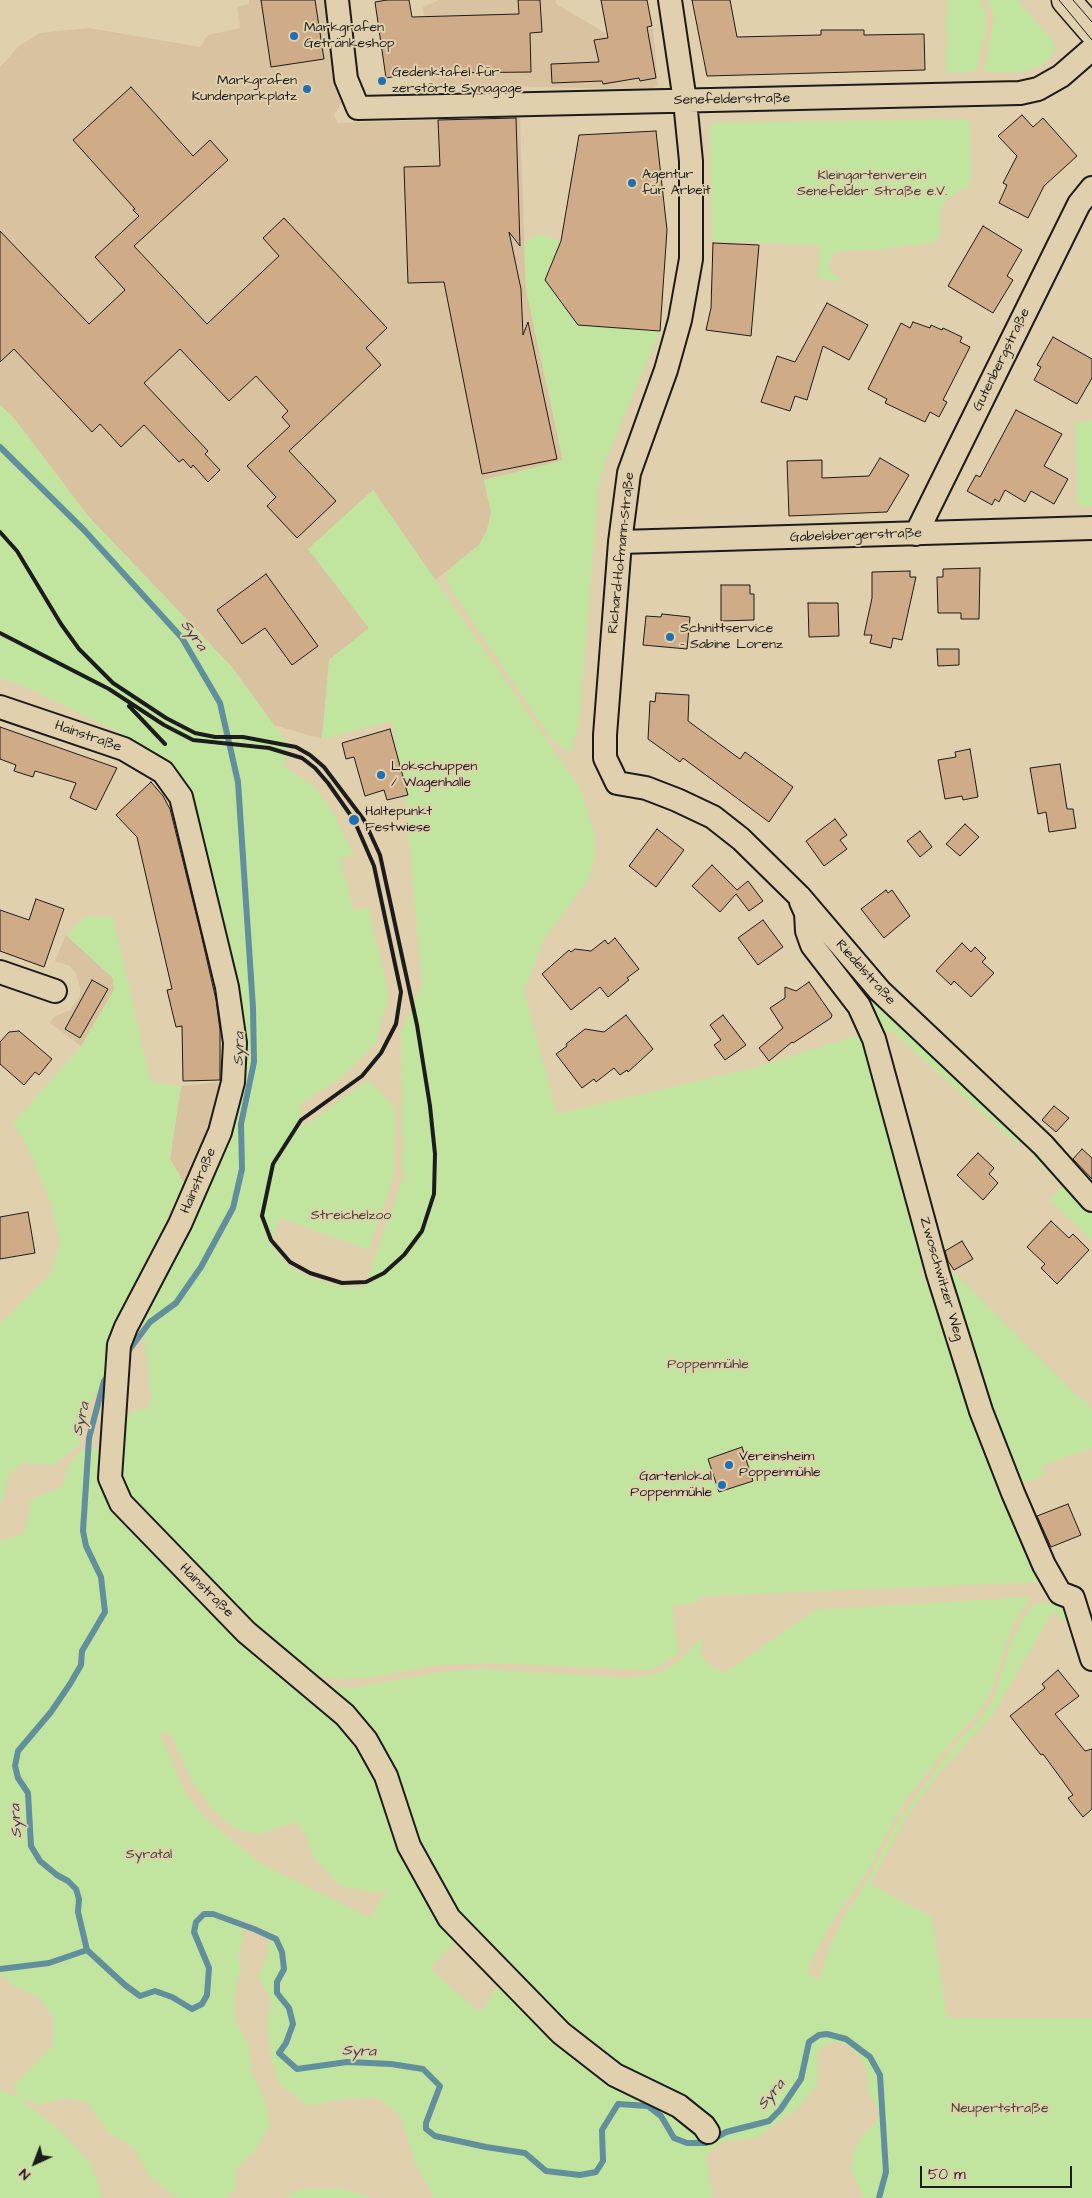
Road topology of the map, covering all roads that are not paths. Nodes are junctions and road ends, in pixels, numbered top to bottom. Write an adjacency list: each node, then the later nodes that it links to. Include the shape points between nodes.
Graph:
1 (337, 0): 6 (street, Senefelderstraße, via 346,79 358,108)
2 (670, 0): 6 (street, Richard-Hofmann-Straße)
3 (1066, 0): 4 (street)
4 (1092, 30)
5 (1092, 49): 6 (street, Senefelderstraße, via 1061,76 1038,89 1020,93)
6 (685, 101): 10 (street, Richard-Hofmann-Straße, via 691,161 691,259 680,320 668,362 629,473)
7 (1092, 188): 9 (street, Gutenbergstraße, via 1079,204)
8 (1092, 528): 9 (street, Gabelsbergerstraße)
9 (916, 534): 10 (street, Gabelsbergerstraße)
10 (620, 542): 12 (street, Richard-Hofmann-Straße, via 605,735 605,758)
11 (0, 707): 19 (street, Hainstraße, via 124,749 163,772 181,797 227,987 236,1043 233,1082 220,1132 180,1224 119,1345 110,1478 121,1503 246,1632 345,1715 366,1740 386,1776 409,1846 450,1918 561,2033 615,2075 680,2106)
12 (617, 783): 13 (street, Riedelstraße, via 646,788 713,817 741,839)
13 (799, 896): 16 (street, Riedelstraße, via 880,991 1043,1146); 17 (street, Zwoschwitzer Weg, via 812,945 859,1006 874,1039 938,1274 981,1411 1013,1493 1044,1565 1060,1593)
14 (0, 972): 15 (street)
15 (56, 992)
16 (1092, 1200)
17 (1082, 1596): 18 (street, Zwoschwitzer Weg)
18 (1092, 1659)
19 (708, 2132)

